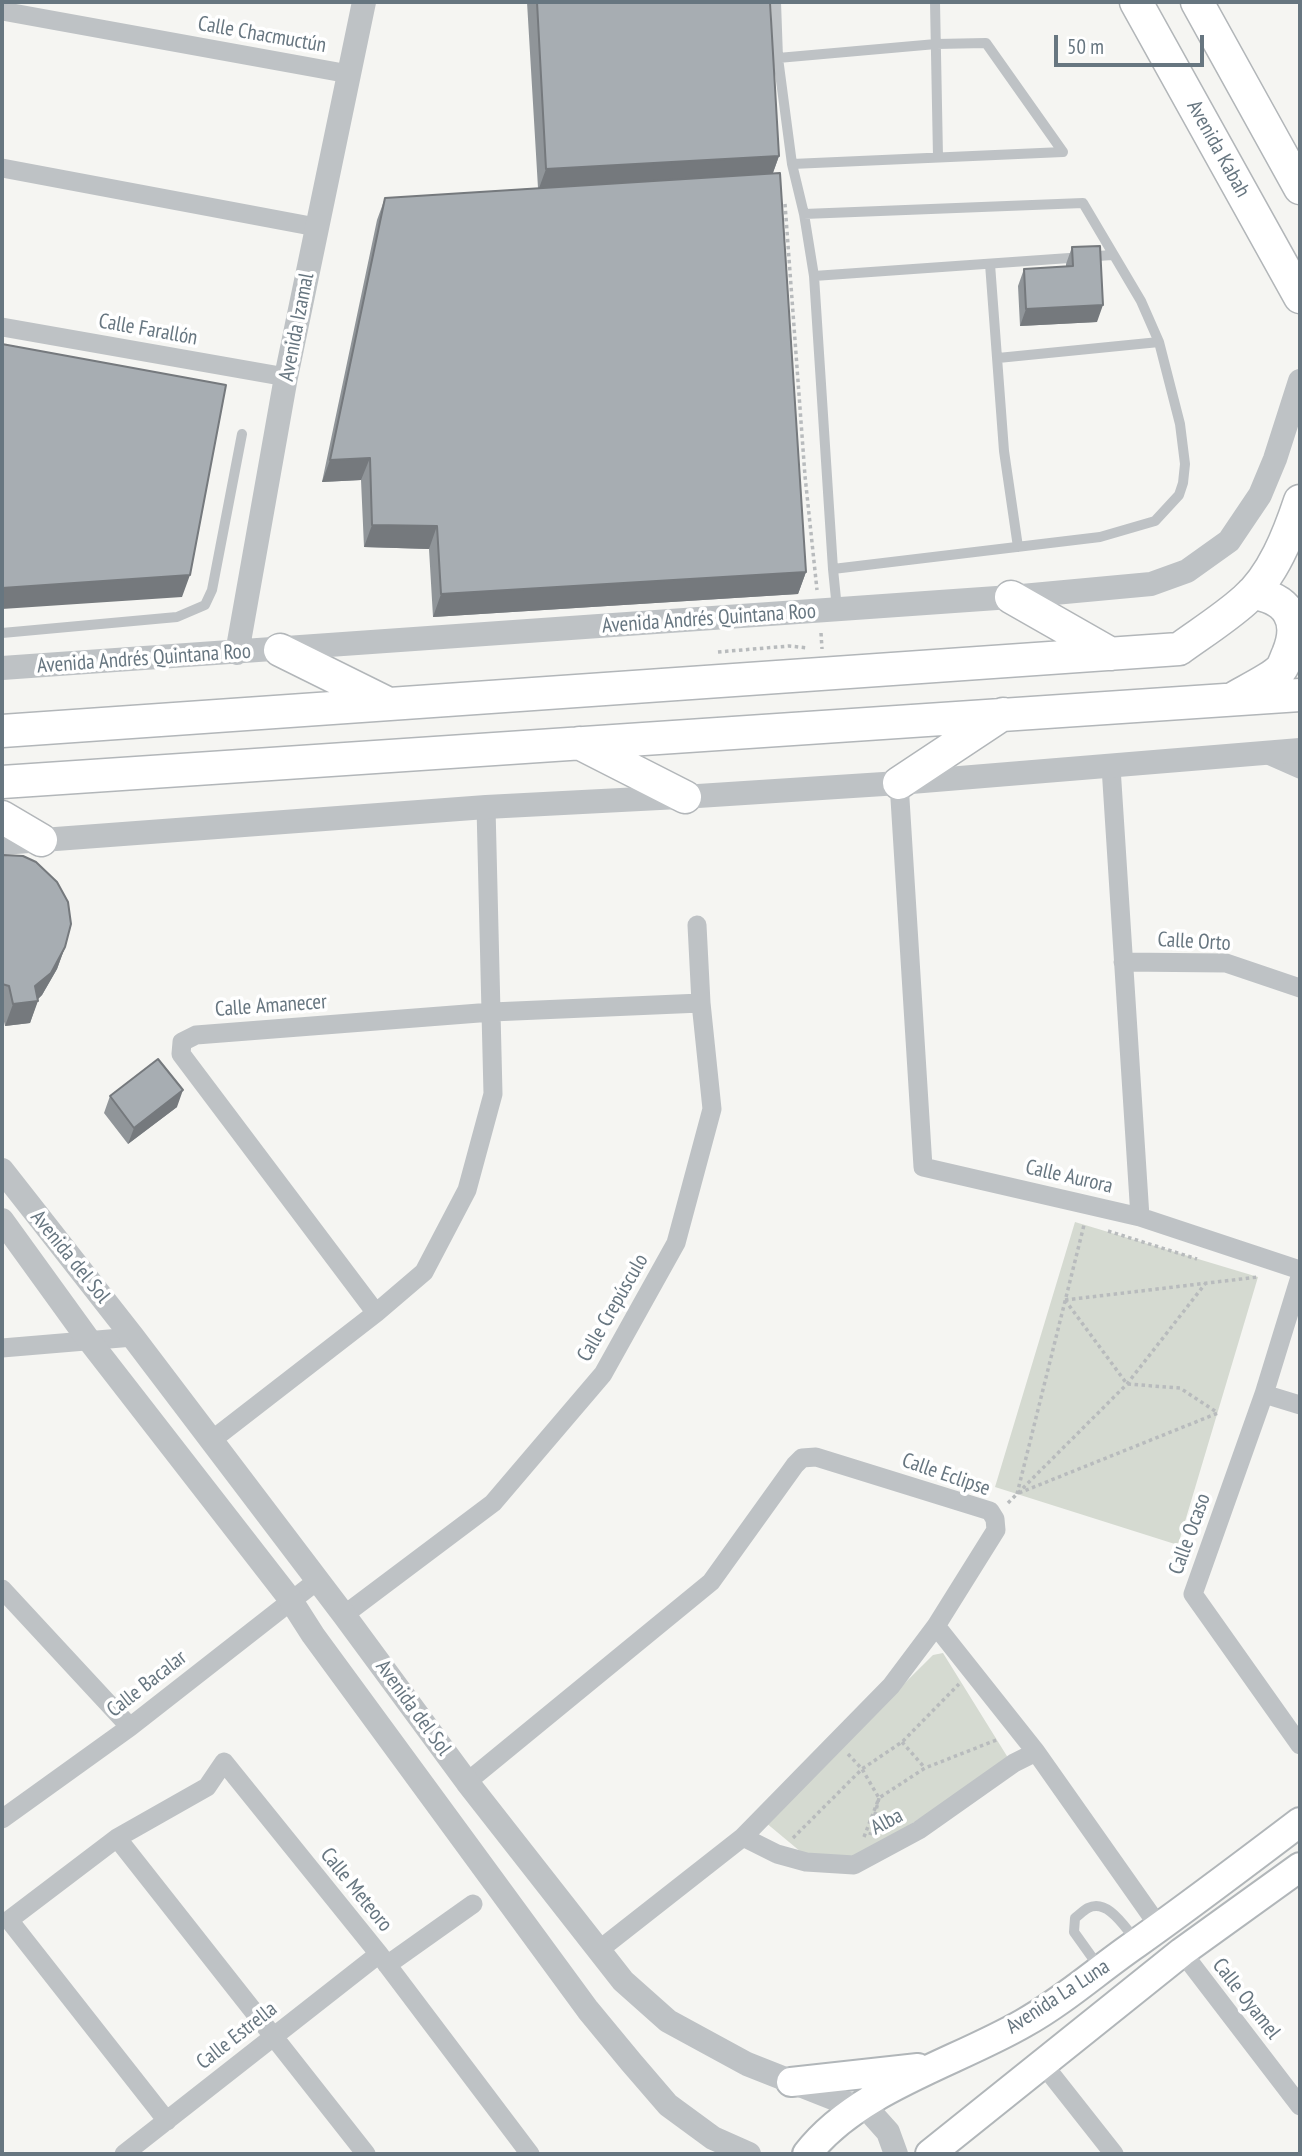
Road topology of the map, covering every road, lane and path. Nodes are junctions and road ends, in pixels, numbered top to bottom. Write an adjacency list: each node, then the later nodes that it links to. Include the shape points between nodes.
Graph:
1 (364, 2): 9 (street, Avenida Izamal)
2 (776, 2): 8 (lane)
3 (934, 2): 7 (lane)
4 (1136, 2): 21 (main road, Avenida Kabah)
5 (1197, 2): 10 (main road)
6 (2, 11): 9 (street, Calle Chacmuctún)
7 (936, 44): 8 (lane); 11 (lane); 11 (lane, via 986,43 1063,152)
8 (778, 58): 13 (lane)
9 (349, 74): 17 (street, Avenida Izamal)
10 (1268, 129): 12 (main road); 15 (main road)
11 (938, 157): 13 (lane)
12 (1300, 158)
13 (792, 164): 16 (lane); 33 (path, via 784,194 805,475)
14 (2, 168): 17 (street)
15 (1300, 188)
16 (804, 214): 18 (lane, via 1083,203); 20 (lane)
17 (316, 227): 25 (street, Avenida Izamal)
18 (1112, 255): 19 (lane); 23 (lane, via 1141,301)
19 (990, 264): 20 (lane); 24 (lane)
20 (814, 276): 30 (lane)
21 (1300, 297)
22 (2, 327): 25 (street, Calle Farallón)
23 (1159, 342): 24 (lane); 29 (lane, via 1180,424 1185,464 1179,495 1155,521 1100,537)
24 (998, 358): 29 (lane, via 1004,451)
25 (286, 377): 37 (street, Avenida Izamal)
26 (1300, 381): 32 (street, Avenida Andrés Quintana Roo, via 1260,495 1229,541 1187,570 1151,584)
27 (242, 434): 34 (lane, via 212,590 205,605 177,617)
28 (1300, 501): 31 (main road, via 1275,561)
29 (1018, 547): 30 (lane)
30 (833, 569): 33 (lane)
31 (1252, 593): 38 (main road, via 1180,649); 42 (main road, via 1281,602 1292,614 1294,634 1281,669)
32 (1011, 597): 33 (street, Avenida Andrés Quintana Roo); 38 (main road)
33 (828, 610): 35 (street, Avenida Andrés Quintana Roo); 36 (path, via 823,649 789,646)
34 (2, 633)
35 (280, 650): 37 (street, Avenida Andrés Quintana Roo); 43 (main road)
36 (718, 652)
37 (237, 653): 39 (street, Avenida Andrés Quintana Roo)
38 (1111, 654): 43 (main road)
39 (2, 668)
40 (1300, 695): 41 (main road)
41 (1263, 698): 42 (main road); 44 (main road)
42 (1230, 701): 45 (main road)
43 (390, 705): 46 (main road)
44 (1300, 712)
45 (1005, 713): 47 (main road); 53 (main road)
46 (2, 731)
47 (577, 742): 52 (main road); 54 (main road)
48 (1300, 750): 49 (street)
49 (1265, 753): 50 (street); 51 (street)
50 (1111, 766): 53 (street); 60 (street, Calle Aurora)
51 (1300, 769)
52 (2, 782)
53 (899, 783): 54 (street); 65 (street, Calle Aurora, via 923,1167)
54 (685, 797): 55 (street)
55 (486, 807): 57 (street); 63 (street)
56 (2, 817): 57 (main road)
57 (41, 840): 58 (street)
58 (2, 843)
59 (697, 925): 62 (street, Calle Crepúsculo)
60 (1123, 962): 61 (street, Calle Orto, via 1226,963); 65 (street, Calle Aurora)
61 (1300, 988)
62 (701, 1003): 63 (street, Calle Amanecer); 86 (street, Calle Crepúsculo, via 712,1109 676,1243 603,1374 493,1503)
63 (492, 1012): 74 (street, via 493,1094 467,1189 424,1272); 74 (street, Calle Amanecer, via 196,1035 182,1042 181,1054)
64 (6, 1182): 75 (street, Avenida del Sol)
65 (1140, 1217): 69 (street)
66 (2, 1220): 76 (street, Avenida del Sol)
67 (1084, 1224): 68 (path); 73 (path); 82 (path)
68 (1209, 1262)
69 (1300, 1270)
70 (1246, 1273): 72 (path, via 1258,1277)
71 (1300, 1277): 79 (street, Calle Ocaso)
72 (1205, 1283): 73 (path); 78 (path)
73 (1065, 1300): 78 (path); 82 (path)
74 (376, 1313): 81 (street)
75 (133, 1337): 76 (street); 81 (street, Avenida del Sol)
76 (88, 1339): 77 (street); 85 (street, Avenida del Sol)
77 (2, 1348)
78 (1127, 1384): 82 (path); 82 (path, via 1180,1388 1218,1413)
79 (1264, 1394): 80 (street); 94 (street, Calle Ocaso, via 1193,1594)
80 (1300, 1405)
81 (212, 1440): 83 (street, Avenida del Sol)
82 (1017, 1494)
83 (318, 1580): 85 (street, Calle Bacalar); 86 (street, Avenida del Sol)
84 (2, 1589): 89 (street)
85 (290, 1600): 89 (street, Calle Bacalar); 109 (street, Avenida del Sol)
86 (344, 1615): 99 (street, Avenida del Sol)
87 (936, 1626): 92 (street, Calle Eclipse, via 891,1686); 95 (street); 99 (street, Calle Eclipse, via 996,1530 990,1511 816,1457 802,1458 711,1582)
88 (962, 1681): 93 (path)
89 (130, 1727): 101 (street, Calle Bacalar)
90 (992, 1728): 91 (path)
91 (999, 1740): 96 (path); 97 (path)
92 (838, 1742): 98 (path); 103 (street, Calle Eclipse)
93 (901, 1742): 97 (path); 98 (path)
94 (1300, 1745)
95 (1036, 1752): 96 (street, Alba); 111 (street)
96 (1014, 1763): 107 (street, Alba, via 919,1830)
97 (925, 1768): 100 (path)
98 (862, 1769): 100 (path); 106 (path)
99 (467, 1782): 105 (street, Avenida del Sol)
100 (879, 1798): 107 (path); 107 (path)
101 (2, 1819)
102 (1300, 1822): 111 (main road, Avenida La Luna)
103 (743, 1837): 106 (street); 112 (street, Calle Eclipse)
104 (117, 1838): 114 (street, Calle Meteoro, via 207,1787 224,1762); 116 (street); 122 (street, Calle Meteoro, via 9,1920)
105 (520, 1850): 109 (street); 112 (street, Avenida del Sol)
106 (777, 1854): 107 (street, via 806,1863)
107 (859, 1862)
108 (1300, 1867): 113 (main road, Avenida La Luna)
109 (486, 1873): 126 (street, Avenida del Sol, via 588,2010 667,2105 713,2138)
110 (473, 1904): 114 (street, Calle Estrella)
111 (1149, 1935): 115 (main road, Avenida La Luna); 115 (lane, via 1104,1907 1090,1906 1075,1918 1074,1932)
112 (599, 1950): 119 (street, Avenida del Sol, via 624,1981 668,2021)
113 (1182, 1952): 117 (main road, Avenida La Luna); 120 (street, Calle Oyamel)
114 (383, 1959): 116 (street, Calle Estrella); 125 (street, Calle Meteoro)
115 (1101, 1970): 118 (main road, Avenida La Luna, via 1024,2023)
116 (273, 2036): 122 (street, Calle Estrella); 124 (street)
117 (1043, 2064): 129 (main road, Avenida La Luna); 130 (street)
118 (935, 2066): 119 (main road); 121 (main road, Avenida La Luna)
119 (791, 2082): 121 (street, Avenida del Sol)
120 (1300, 2106)
121 (859, 2107): 127 (main road, Avenida La Luna, via 832,2126); 128 (street, Avenida del Sol, via 883,2125)
122 (167, 2121): 123 (street, Calle Estrella)
123 (124, 2154)
124 (366, 2154)
125 (530, 2154)
126 (749, 2154)
127 (807, 2154)
128 (896, 2154)
129 (930, 2154)
130 (1114, 2154)

